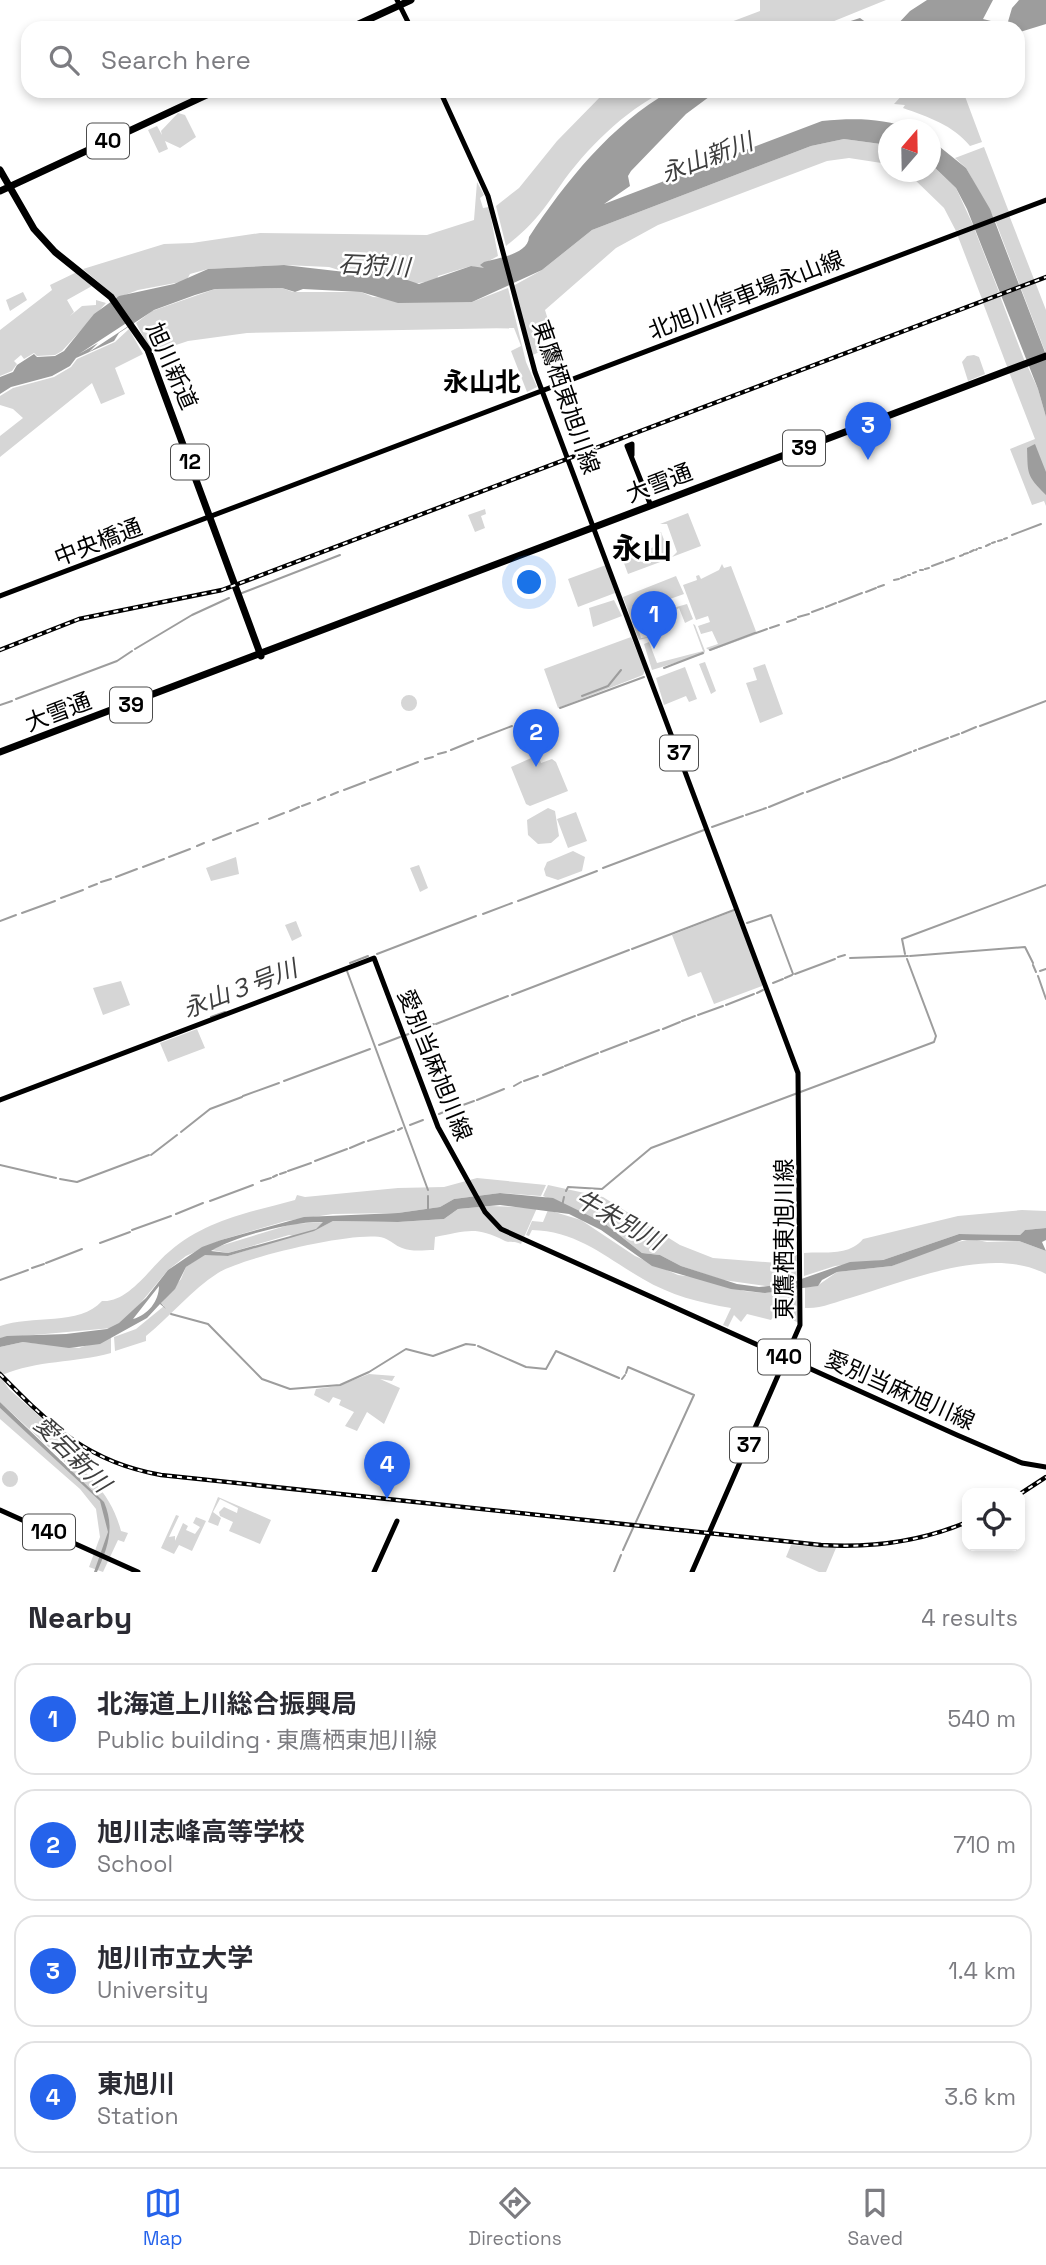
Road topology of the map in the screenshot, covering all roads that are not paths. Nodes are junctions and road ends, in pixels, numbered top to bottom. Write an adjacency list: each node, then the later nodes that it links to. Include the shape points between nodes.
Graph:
1 (411, 0): 2 (highway)
2 (398, 3): 3 (highway); 4 (main road)
3 (364, 21)
4 (407, 21)
5 (200, 98): 9 (highway, 40)
6 (443, 98): 12 (main road, 東鷹栖東旭川線 / 37, via 493,212)
7 (0, 170): 9 (highway, 旭川新道 / 12)
8 (0, 179): 9 (highway, 旭川新道 / 12)
9 (4, 189): 15 (highway, 旭川新道 / 12, via 34,234 88,278 147,352)
10 (1046, 200): 12 (main road, 北旭川停車場永山線)
11 (1046, 356): 14 (highway, 大雪通 / 39)
12 (542, 391): 15 (main road, 北旭川停車場永山線); 16 (main road, 東鷹栖東旭川線 / 37)
13 (632, 455): 14 (main road)
14 (651, 506): 16 (highway, 大雪通 / 39)
15 (207, 518): 17 (main road, 中央橋通); 18 (highway, 旭川新道 / 12)
16 (594, 528): 18 (highway, 大雪通 / 39); 21 (main road, 東鷹栖東旭川線 / 37, via 793,1056 800,1092 802,1302 799,1332)
17 (0, 597)
18 (259, 655): 19 (highway, 大雪通 / 39)
19 (0, 753)
20 (0, 1100): 21 (main road, 愛別当麻旭川線 / 140, via 373,958 438,1127 496,1225)
21 (788, 1359): 22 (main road, 愛別当麻旭川線 / 140, via 1022,1463); 27 (main road, 東鷹栖東旭川線 / 37)
22 (1046, 1467)
23 (0, 1510): 25 (main road, 140)
24 (397, 1521): 26 (main road)
25 (138, 1572)
26 (374, 1572)
27 (693, 1572)

